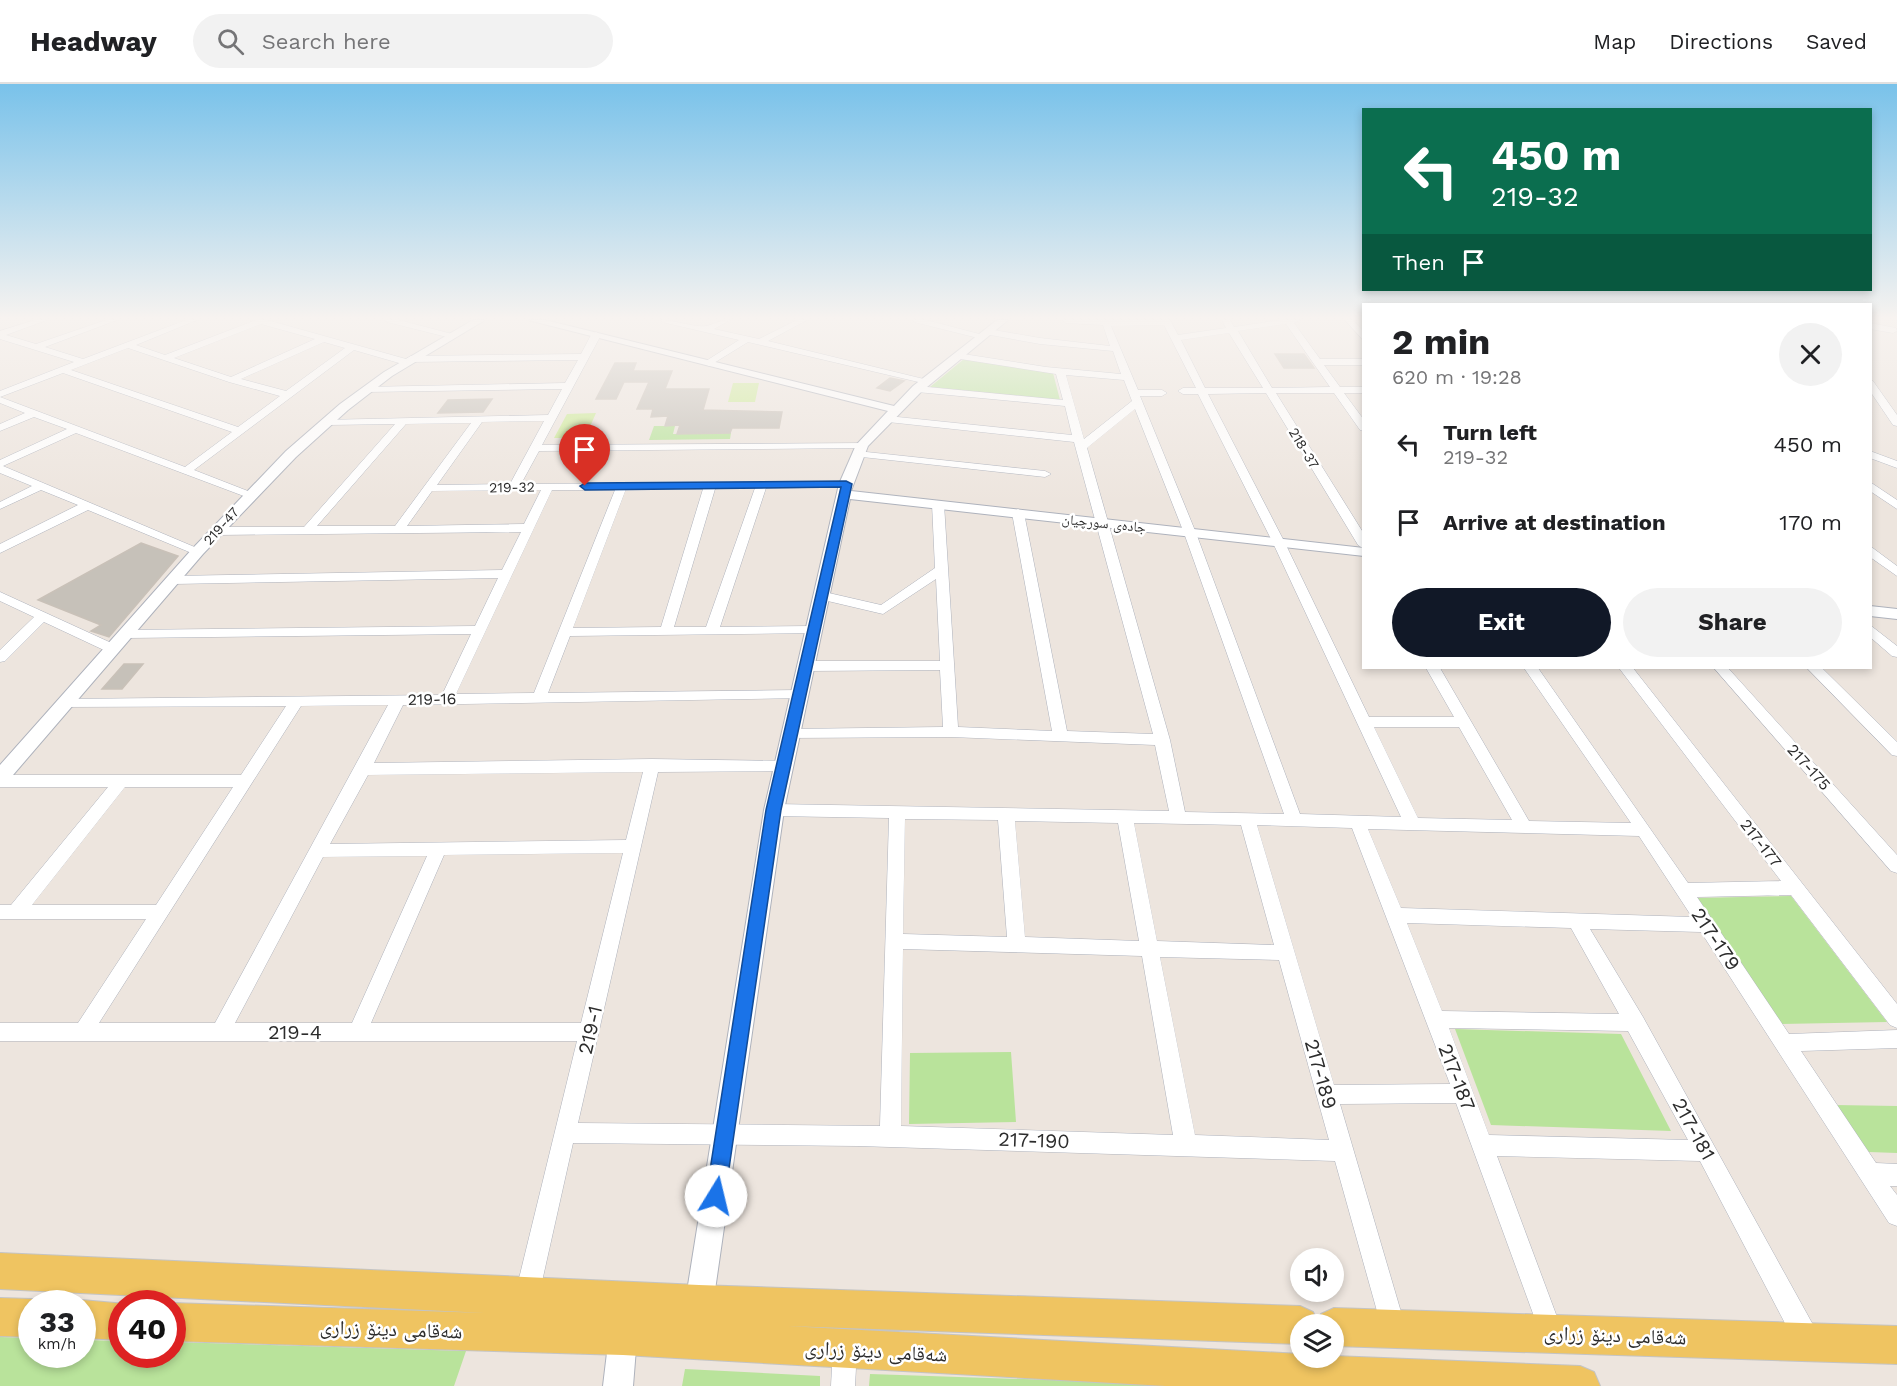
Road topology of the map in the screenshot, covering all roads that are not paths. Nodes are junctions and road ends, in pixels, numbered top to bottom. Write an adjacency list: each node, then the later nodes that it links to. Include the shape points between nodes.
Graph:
1 (35, 381): 19 (street)
2 (93, 381): 42 (street)
3 (235, 381): 28 (street)
4 (307, 381): 28 (street)
5 (379, 381): 20 (street, 219-47)
6 (572, 381): 17 (street)
7 (773, 381): 33 (street)
8 (906, 381): 16 (street)
9 (927, 381): 16 (street)
10 (1062, 381): 31 (street)
11 (1129, 381): 29 (street)
12 (1197, 381): 25 (street)
13 (1263, 381): 21 (street, 218-37)
14 (1330, 381): 22 (street)
15 (0, 384): 19 (street)
16 (922, 385): 31 (street); 33 (street)
17 (569, 386): 20 (street); 34 (street)
18 (1872, 386): 38 (street)
19 (14, 389): 27 (street)
20 (367, 389): 37 (street, 219-47)
21 (1269, 390): 22 (street); 25 (street); 73 (street, 218-37)
22 (1337, 390): 23 (street); 39 (street)
23 (1362, 390)
24 (1183, 391): 25 (street)
25 (1202, 391): 74 (street)
26 (1162, 393): 29 (street)
27 (0, 394)
28 (288, 395): 42 (street)
29 (1136, 398): 43 (street); 72 (street)
30 (0, 400): 32 (street)
31 (1068, 403): 43 (street)
32 (34, 413): 40 (street); 41 (street)
33 (893, 414): 43 (street); 45 (street)
34 (551, 418): 35 (street); 44 (street)
35 (479, 419): 36 (street); 59 (street)
36 (403, 421): 37 (street); 71 (street)
37 (327, 422): 61 (street, 219-47)
38 (1897, 423)
39 (1362, 425)
40 (0, 428)
41 (75, 429): 47 (street); 50 (street)
42 (240, 431): 50 (street)
43 (1079, 443): 67 (street)
44 (535, 448): 45 (street); 56 (street)
45 (859, 450): 51 (street); 60 (street)
46 (1872, 455): 48 (street)
47 (0, 464)
48 (1897, 465)
49 (0, 469): 54 (street)
50 (186, 471): 61 (street)
51 (1045, 474)
52 (762, 484): 53 (street, 219-32); 60 (street, 219-32); 89 (street)
53 (710, 485): 55 (street, 219-32); 91 (street)
54 (41, 486): 63 (street); 64 (street)
55 (622, 486): 57 (street, 219-32); 93 (street)
56 (514, 487): 57 (street, 219-32); 59 (street, 219-32)
57 (548, 487): 68 (street)
58 (1872, 487): 65 (street)
59 (429, 488): 69 (street)
60 (845, 489): 62 (street, جادەی سورچیان); 83 (street)
61 (249, 495): 70 (street, 219-47)
62 (938, 504): 66 (street, جادەی سورچیان); 79 (street)
63 (88, 505): 75 (street); 76 (street)
64 (0, 506)
65 (1897, 506)
66 (1018, 513): 67 (street, جادەی سورچیان); 115 (street)
67 (1101, 523): 72 (street, جادەی سورچیان); 116 (street)
68 (529, 528): 69 (street); 81 (street)
69 (399, 529): 71 (street)
70 (216, 531): 71 (street); 76 (street, 219-47)
71 (307, 531)
72 (1190, 533): 74 (street, جادەی سورچیان); 130 (street)
73 (1362, 542)
74 (1279, 543): 77 (street, جادەی سورچیان); 111 (street)
75 (0, 549)
76 (198, 551): 82 (street, 219-47)
77 (1362, 552)
78 (1872, 552): 80 (street)
79 (941, 570): 83 (street, via 883,610); 98 (street)
80 (1897, 572)
81 (506, 574): 82 (street); 88 (street)
82 (173, 580): 94 (street, 219-47)
83 (820, 596): 90 (street)
84 (1, 597): 87 (street)
85 (1872, 610): 86 (street)
86 (1897, 614)
87 (42, 616): 95 (street); 97 (street)
88 (480, 630): 94 (street); 107 (street)
89 (712, 630): 90 (street); 91 (street)
90 (813, 630): 99 (street)
91 (666, 631): 93 (street)
92 (1872, 631): 96 (street)
93 (565, 632): 106 (street)
94 (126, 634): 95 (street, 219-47)
95 (113, 649): 110 (street, 219-47)
96 (1897, 653)
97 (0, 658)
98 (948, 665): 99 (street); 113 (street)
99 (805, 666): 105 (street)
100 (1434, 669): 112 (street)
101 (1532, 669): 134 (street, 217-179)
102 (1627, 669): 139 (street, 217-177)
103 (1722, 669): 138 (street, 217-175)
104 (1815, 669): 117 (street)
105 (798, 695): 106 (street, 219-16); 114 (street)
106 (539, 698): 107 (street, 219-16)
107 (447, 699): 108 (street, 219-16)
108 (399, 700): 109 (street, 219-16); 120 (street)
109 (297, 701): 110 (street, 219-16); 123 (street)
110 (65, 704): 121 (street, 219-47)
111 (1364, 722): 112 (street); 132 (street)
112 (1465, 722): 133 (street)
113 (951, 732): 114 (street); 115 (street)
114 (790, 734): 119 (street)
115 (1060, 736): 116 (street)
116 (1162, 740): 128 (street)
117 (1897, 751)
118 (652, 765): 119 (street); 120 (street); 135 (street, 219-1)
119 (784, 765): 124 (street)
120 (363, 769): 137 (street)
121 (0, 779): 122 (street)
122 (121, 781): 123 (street); 142 (street)
123 (246, 781): 141 (street)
124 (774, 810): 125 (street); 162 (street)
125 (897, 812): 126 (street); 146 (street)
126 (1006, 814): 127 (street); 147 (street)
127 (1125, 816): 128 (street); 148 (street)
128 (1178, 817): 129 (street)
129 (1247, 819): 130 (street); 149 (street, 217-189)
130 (1294, 820): 131 (street)
131 (1358, 823): 132 (street); 143 (street, 217-187)
132 (1413, 825): 133 (street)
133 (1525, 828): 134 (street)
134 (1644, 830): 140 (street, 217-179)
135 (631, 846): 136 (street); 157 (street, 219-1)
136 (438, 849): 137 (street); 156 (street)
137 (319, 851): 155 (street)
138 (1897, 866)
139 (1795, 888): 140 (street); 150 (street, 217-177)
140 (1683, 890): 145 (street, 217-179)
141 (161, 912): 142 (street); 154 (street)
142 (8, 913)
143 (1396, 915): 144 (street); 151 (street, 217-187)
144 (1576, 920): 145 (street); 152 (street, 217-181)
145 (1707, 925): 159 (street, 217-179)
146 (894, 941): 147 (street); 164 (street)
147 (1017, 945): 148 (street)
148 (1150, 949): 149 (street); 166 (street)
149 (1286, 953): 161 (street, 217-189)
150 (1897, 1018)
151 (1436, 1019): 152 (street); 160 (street, 217-187)
152 (1636, 1023): 168 (street, 217-181)
153 (0, 1032): 154 (street, 219-4)
154 (83, 1032): 155 (street, 219-4)
155 (220, 1032): 156 (street, 219-4)
156 (358, 1032): 157 (street, 219-4)
157 (590, 1032): 163 (street, 219-1)
158 (1897, 1039): 159 (street)
159 (1785, 1043): 169 (street, 217-179)
160 (1463, 1093): 161 (street); 165 (street, 217-187)
161 (1327, 1095): 167 (street, 217-189)
162 (725, 1131): 163 (street, 217-190); 164 (street, 217-190); 174 (street)
163 (567, 1132): 173 (street, 219-1)
164 (890, 1135): 166 (street, 217-190)
165 (1484, 1145): 168 (street); 181 (street, 217-187)
166 (1186, 1146): 167 (street, 217-190)
167 (1342, 1151): 180 (street, 217-189)
168 (1706, 1151): 183 (street, 217-181)
169 (1871, 1174): 170 (street); 171 (street, 217-179)
170 (1897, 1175)
171 (1897, 1215)
172 (0, 1271): 173 (main road)
173 (527, 1295): 174 (main road)
174 (699, 1304): 178 (main road)
175 (0, 1317): 176 (main road)
176 (18, 1318)
177 (186, 1322): 182 (main road, شەقامی دینۆ زراری)
178 (1290, 1325)
179 (1344, 1327): 180 (main road, شەقامی دینۆ زراری)
180 (1394, 1329): 181 (main road, شەقامی دینۆ زراری)
181 (1551, 1333): 183 (main road, شەقامی دینۆ زراری)
182 (623, 1336): 185 (main road, شەقامی دینۆ زراری); 188 (street)
183 (1808, 1341): 184 (main road, شەقامی دینۆ زراری)
184 (1897, 1345)
185 (844, 1368): 186 (main road, شەقامی دینۆ زراری)
186 (1320, 1381): 187 (main road, شەقامی دینۆ زراری)
187 (1540, 1385): 189 (main road, شەقامی دینۆ زراری)
188 (618, 1386)
189 (1580, 1386)

